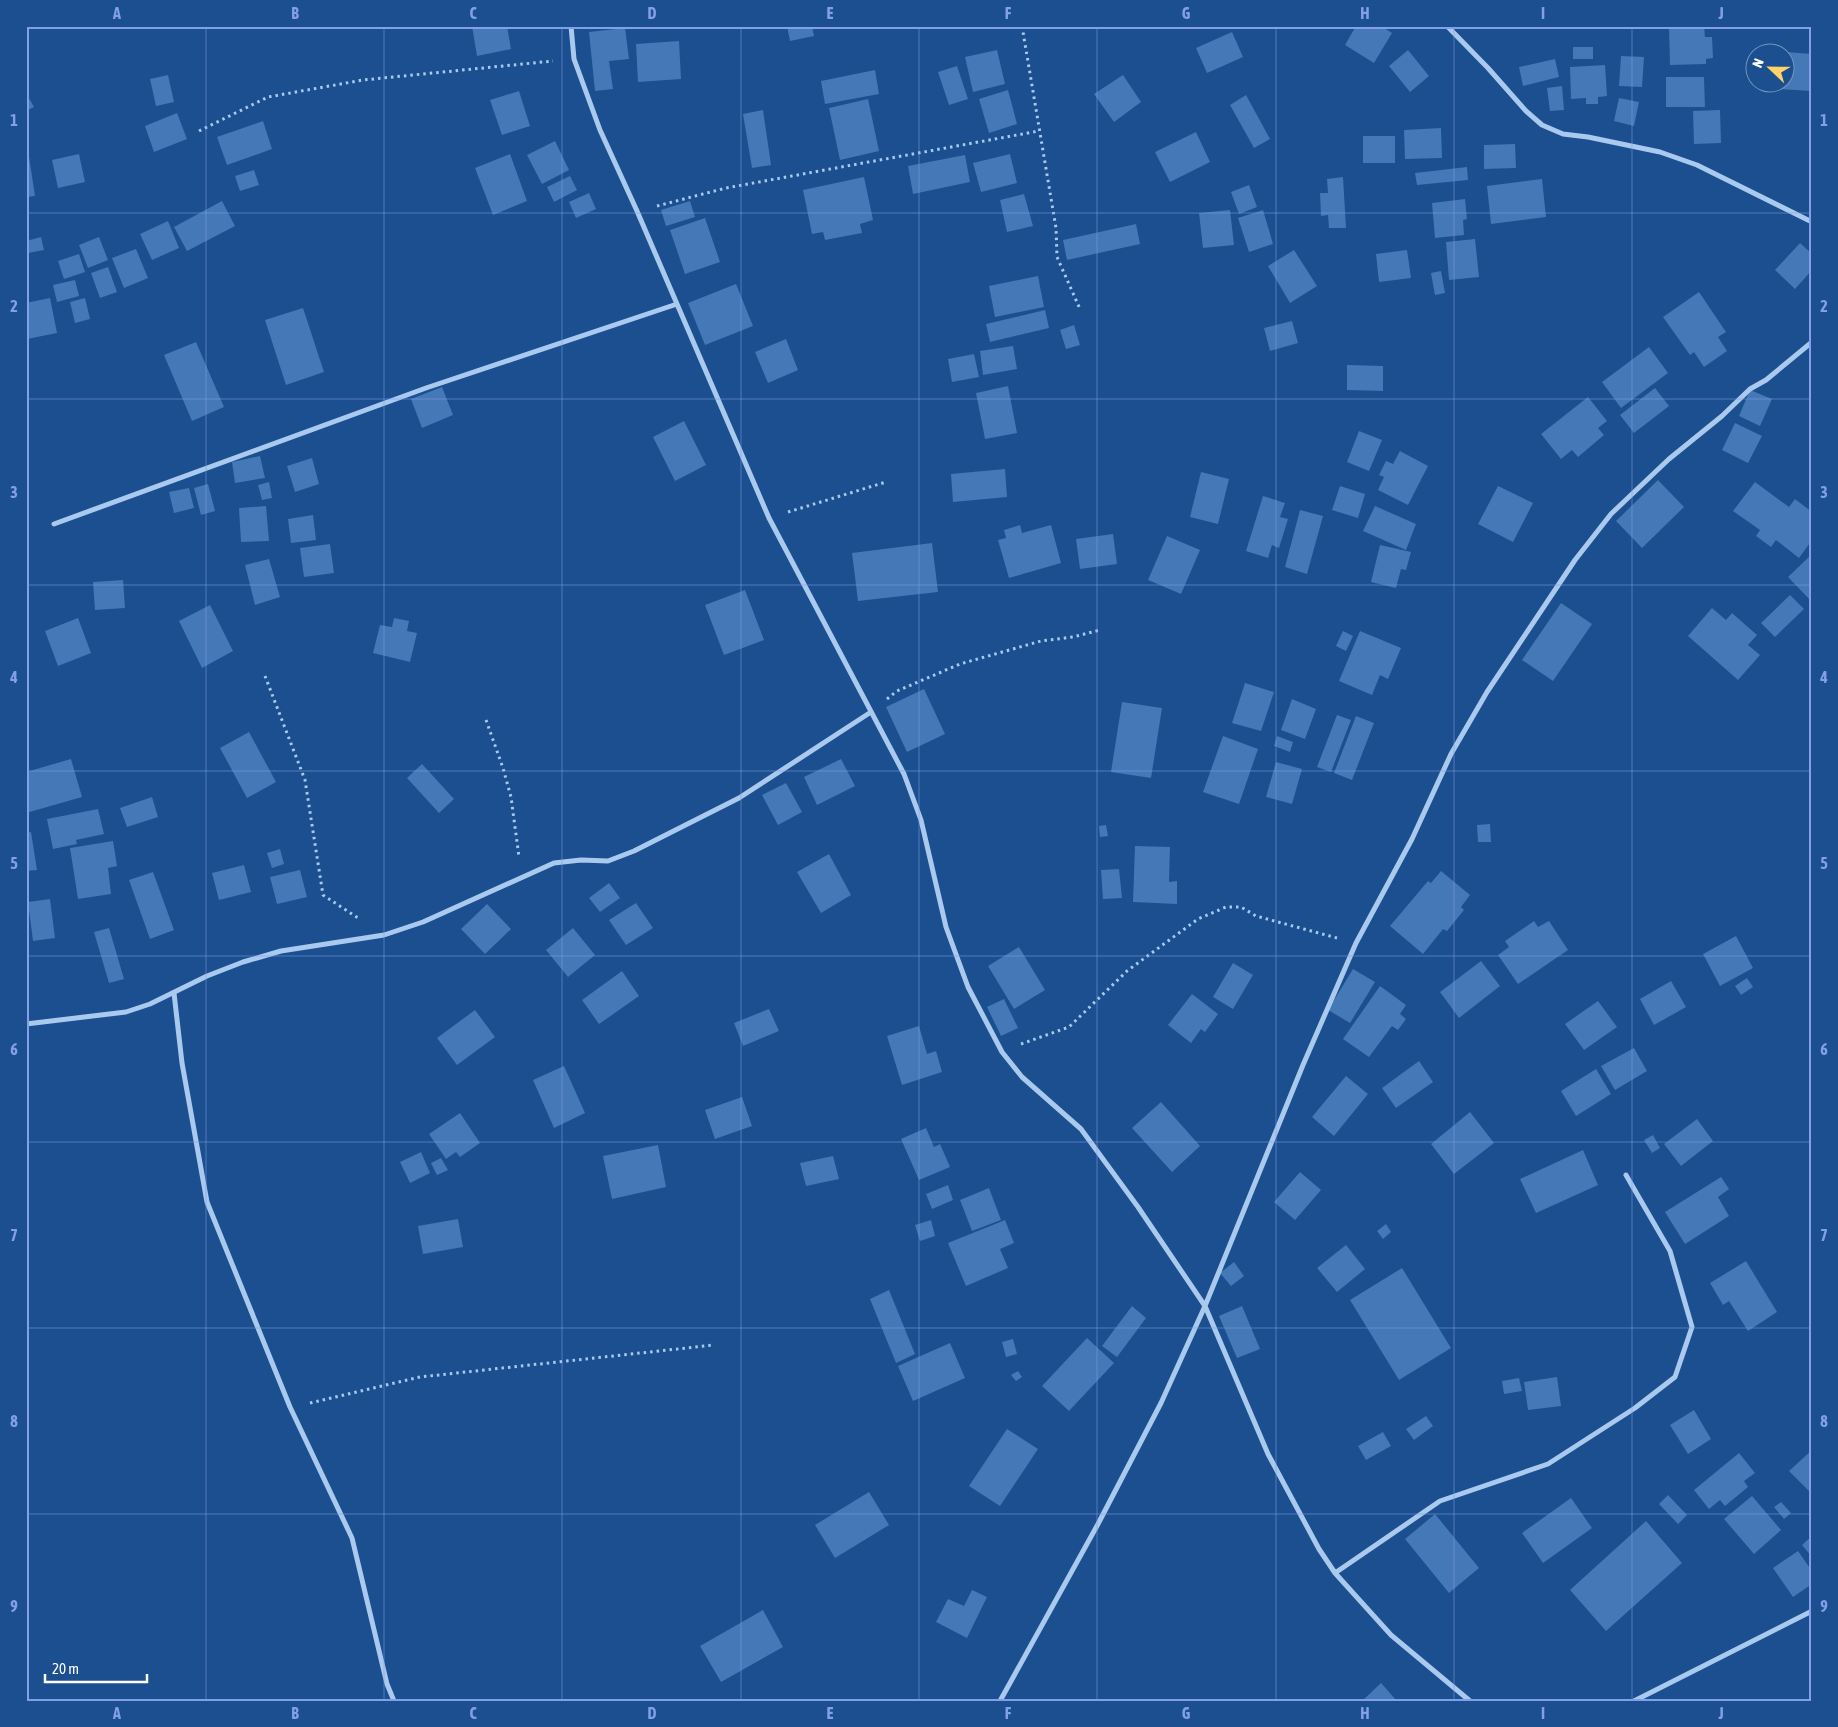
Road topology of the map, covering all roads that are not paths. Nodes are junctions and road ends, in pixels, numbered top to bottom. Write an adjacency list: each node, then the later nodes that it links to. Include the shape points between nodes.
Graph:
1 (571, 26): 4 (street, via 574,59 600,130)
2 (1447, 26): 3 (street, via 1542,125 1563,134 1660,152 1688,161)
3 (1812, 222)
4 (677, 304): 6 (street, via 426,388); 7 (street, via 768,518)
5 (1812, 342): 11 (street, via 1750,389 1611,514 1575,560 1487,692 1460,738 1356,943)
6 (54, 524)
7 (871, 712): 8 (street, via 740,798 634,851 608,861 554,863 423,922 384,935 281,951 207,976); 11 (street, via 904,774 921,820 946,927 968,987 1002,1052 1022,1077 1081,1128)
8 (174, 994): 9 (street, via 126,1012); 14 (street, via 182,1063 207,1202 290,1407 352,1538 387,1684)
9 (26, 1024)
10 (1626, 1175): 12 (street, via 1670,1251 1692,1327 1675,1377 1635,1408 1548,1464 1440,1501)
11 (1205, 1306): 12 (street, via 1268,1454); 15 (street, via 1161,1403)
12 (1335, 1573): 16 (street, via 1391,1635)
13 (1812, 1611): 17 (street)
14 (394, 1701)
15 (1000, 1701)
16 (1470, 1701)
17 (1634, 1701)

